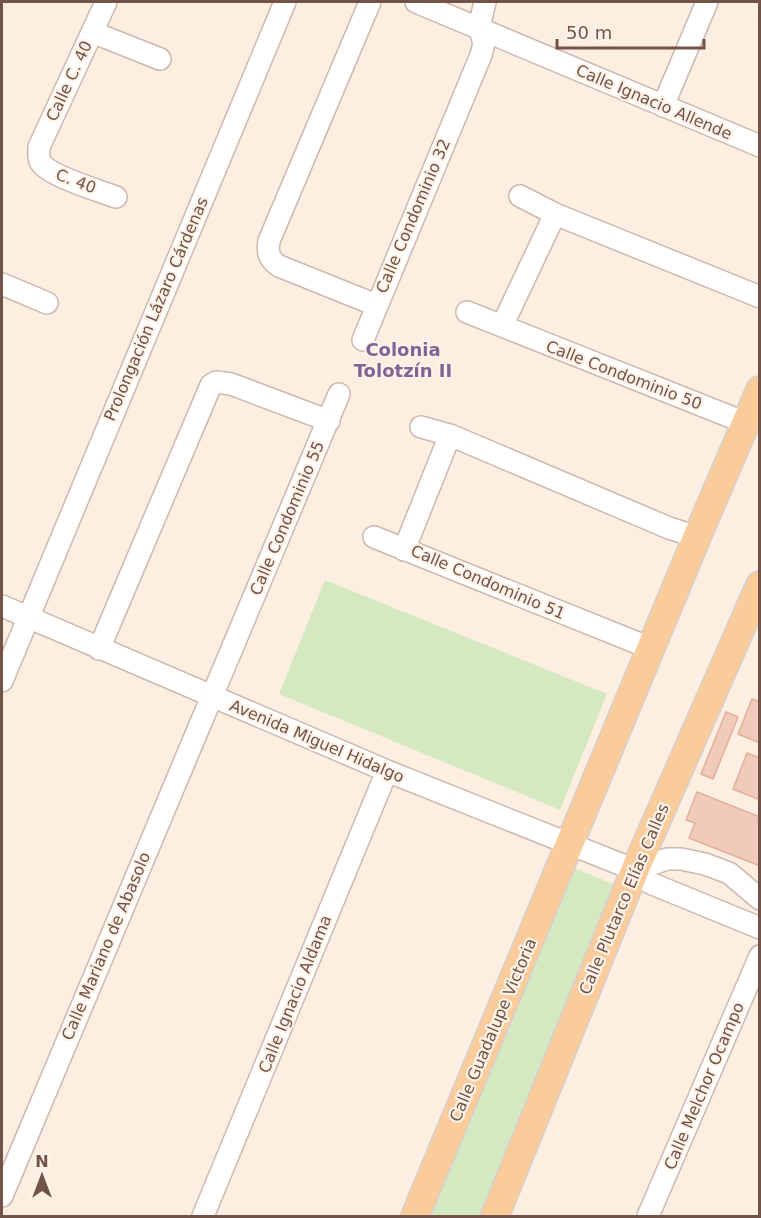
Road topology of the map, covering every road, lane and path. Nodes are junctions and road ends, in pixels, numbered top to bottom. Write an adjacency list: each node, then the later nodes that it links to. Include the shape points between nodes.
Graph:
1 (106, 2): 8 (street, Calle C. 40)
2 (285, 2): 34 (street, Prolongación Lázaro Cárdenas)
3 (370, 2): 19 (street, Calle Condominio 32, via 267,249 279,266)
4 (416, 2): 7 (street, Calle Ignacio Allende)
5 (485, 2): 7 (street, Calle Condominio 32)
6 (707, 2): 10 (street)
7 (479, 27): 10 (street, Calle Ignacio Allende); 19 (street, Calle Condominio 32, via 484,43 481,55)
8 (92, 32): 9 (street); 12 (street, Calle C. 40, via 39,147)
9 (160, 59)
10 (663, 106): 11 (street, Calle Ignacio Allende)
11 (759, 146)
12 (40, 162): 14 (street, C. 40, via 50,171)
13 (520, 196): 15 (street)
14 (116, 197)
15 (555, 213): 17 (street); 21 (street)
16 (2, 284): 18 (street)
17 (759, 297)
18 (47, 303)
19 (376, 305): 22 (street)
20 (467, 312): 21 (street, Calle Condominio 50)
21 (502, 326): 26 (street, Calle Condominio 50)
22 (363, 340)
23 (759, 390): 26 (main road)
24 (339, 394): 25 (street)
25 (329, 422): 36 (street, Calle Condominio 55, via 231,384 211,385); 38 (street, Calle Condominio 55)
26 (746, 423): 30 (main road)
27 (421, 427): 28 (street)
28 (450, 435): 30 (street); 31 (street, Calle Condominio 51)
29 (374, 537): 31 (street)
30 (697, 537): 35 (main road)
31 (404, 550): 35 (street, Calle Condominio 51)
32 (759, 585): 41 (main road, Calle Plutarco Elías Calles)
33 (2, 606): 34 (street, Avenida Miguel Hidalgo)
34 (28, 617): 36 (street, Avenida Miguel Hidalgo); 37 (street, Prolongación Lázaro Cárdenas)
35 (650, 648): 40 (main road)
36 (99, 649): 38 (street, Avenida Miguel Hidalgo)
37 (2, 681)
38 (211, 696): 39 (street, Avenida Miguel Hidalgo); 45 (street, Calle Mariano de Abasolo)
39 (387, 771): 40 (street, Avenida Miguel Hidalgo); 46 (street, Calle Ignacio Aldama)
40 (570, 844): 41 (street, Avenida Miguel Hidalgo); 47 (main road, Calle Guadalupe Victoria)
41 (635, 870): 42 (street, via 667,859 681,859 729,873); 43 (street, Avenida Miguel Hidalgo, via 650,883); 48 (main road, Calle Plutarco Elías Calles)
42 (756, 892)
43 (759, 928)
44 (759, 956): 49 (street, Calle Melchor Ocampo)
45 (2, 1196)
46 (203, 1216)
47 (415, 1216)
48 (495, 1216)
49 (648, 1216)

